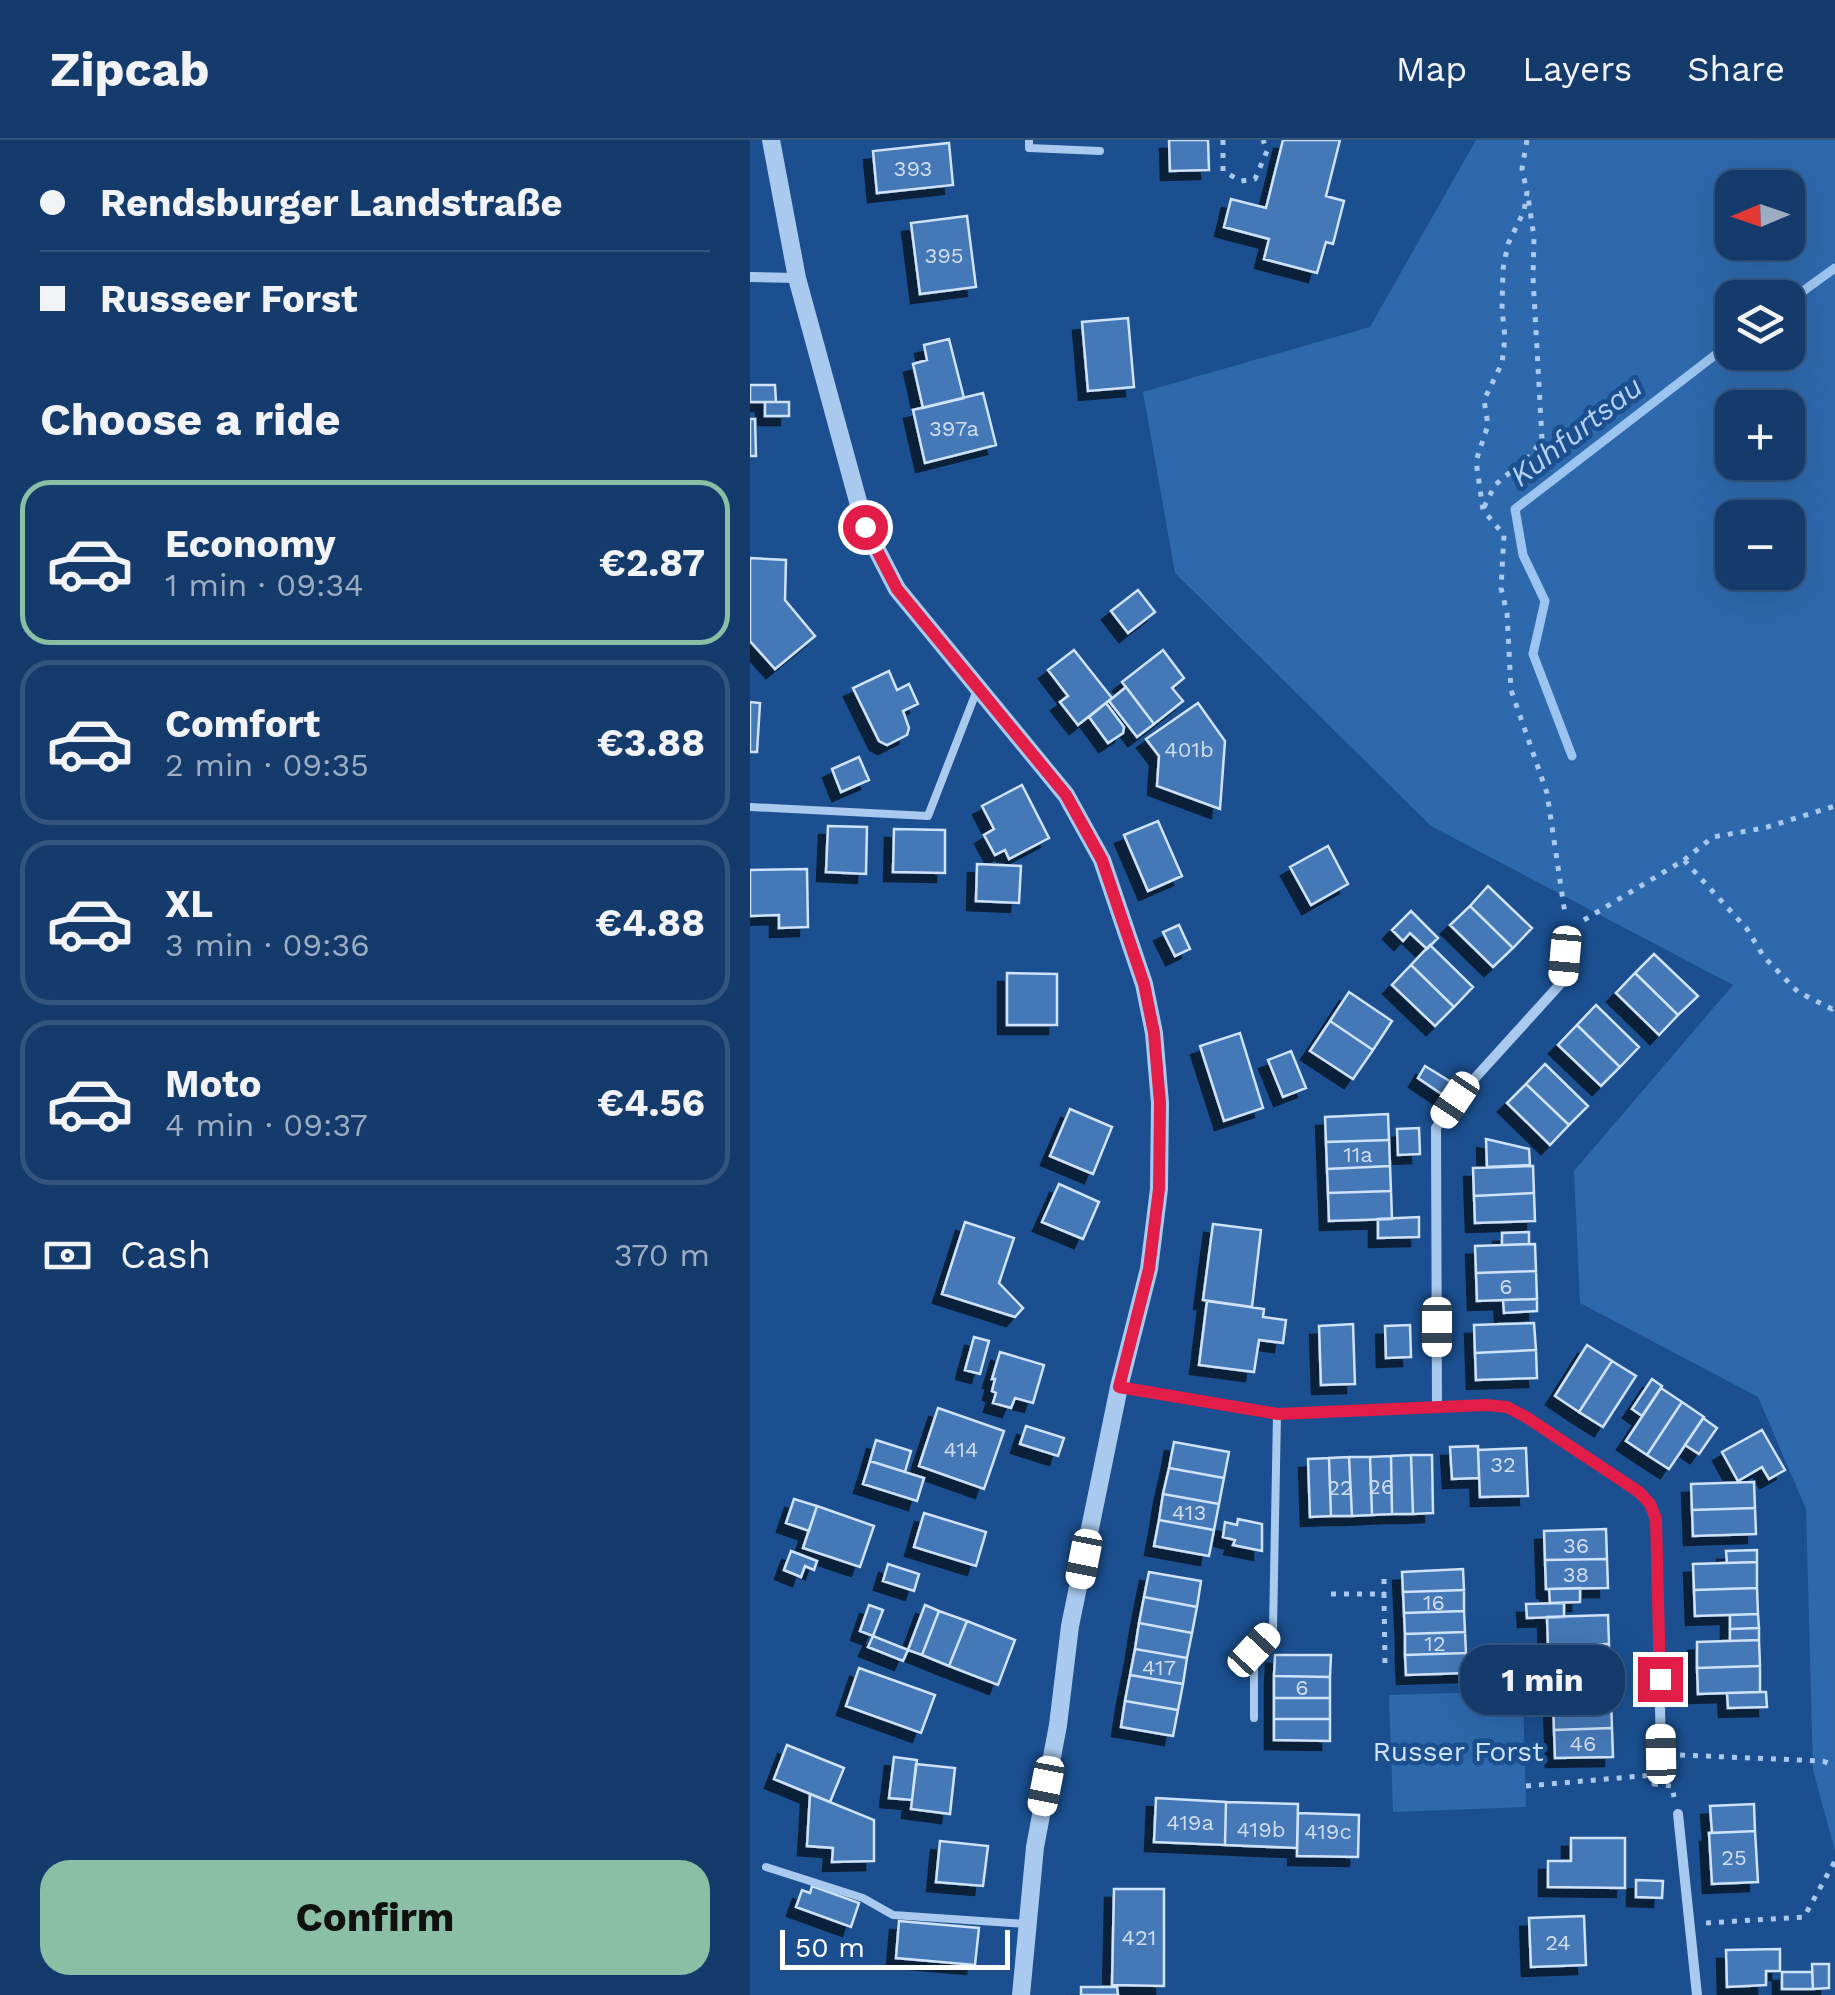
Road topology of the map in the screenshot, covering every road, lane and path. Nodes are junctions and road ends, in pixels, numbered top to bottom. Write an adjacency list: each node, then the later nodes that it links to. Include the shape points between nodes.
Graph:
1 (772, 140): 9 (street)
2 (1029, 140): 6 (lane, via 1028,148)
3 (1223, 140): 4 (path, via 1223,172 1241,181 1255,179 1267,151)
4 (1263, 140)
5 (1527, 140): 7 (path)
6 (1100, 151)
7 (1527, 192): 10 (path, via 1503,269 1502,363 1484,400 1488,425 1476,461); 10 (path, via 1542,438 1494,486)
8 (750, 277): 9 (street)
9 (798, 278): 11 (street, via 865,527 897,589)
10 (1483, 510): 15 (path, via 1504,535 1501,588 1511,690 1547,793)
11 (978, 690): 12 (lane, via 928,816); 18 (street, via 1066,795 1102,860 1154,1033 1159,1189 1149,1269)
12 (750, 806)
13 (1835, 806): 14 (path, via 1713,837)
14 (1684, 860): 15 (path); 16 (path, via 1798,992)
15 (1567, 930): 19 (street, via 1563,981 1436,1128)
16 (1834, 1007): 17 (path)
17 (1835, 1020)
18 (1119, 1387): 20 (street); 33 (street, via 1070,1626)
19 (1437, 1407): 20 (street); 26 (street, via 1507,1407 1650,1504 1656,1519)
20 (1278, 1414): 25 (lane, via 1273,1630 1254,1650)
21 (1384, 1579): 23 (path)
22 (1330, 1594): 23 (path)
23 (1384, 1594): 24 (path)
24 (1384, 1665)
25 (1254, 1718)
26 (1661, 1754): 27 (path, via 1823,1760); 28 (path)
27 (1835, 1766)
28 (1653, 1775): 29 (path); 30 (path, via 1654,1784 1672,1786)
29 (1526, 1786)
30 (1678, 1814): 34 (street)
31 (1835, 1861): 34 (path, via 1804,1917)
32 (766, 1867): 33 (lane, via 893,1914)
33 (1027, 1924): 35 (street)
34 (1690, 1924): 36 (street)
35 (1020, 1995)
36 (1697, 1995)

